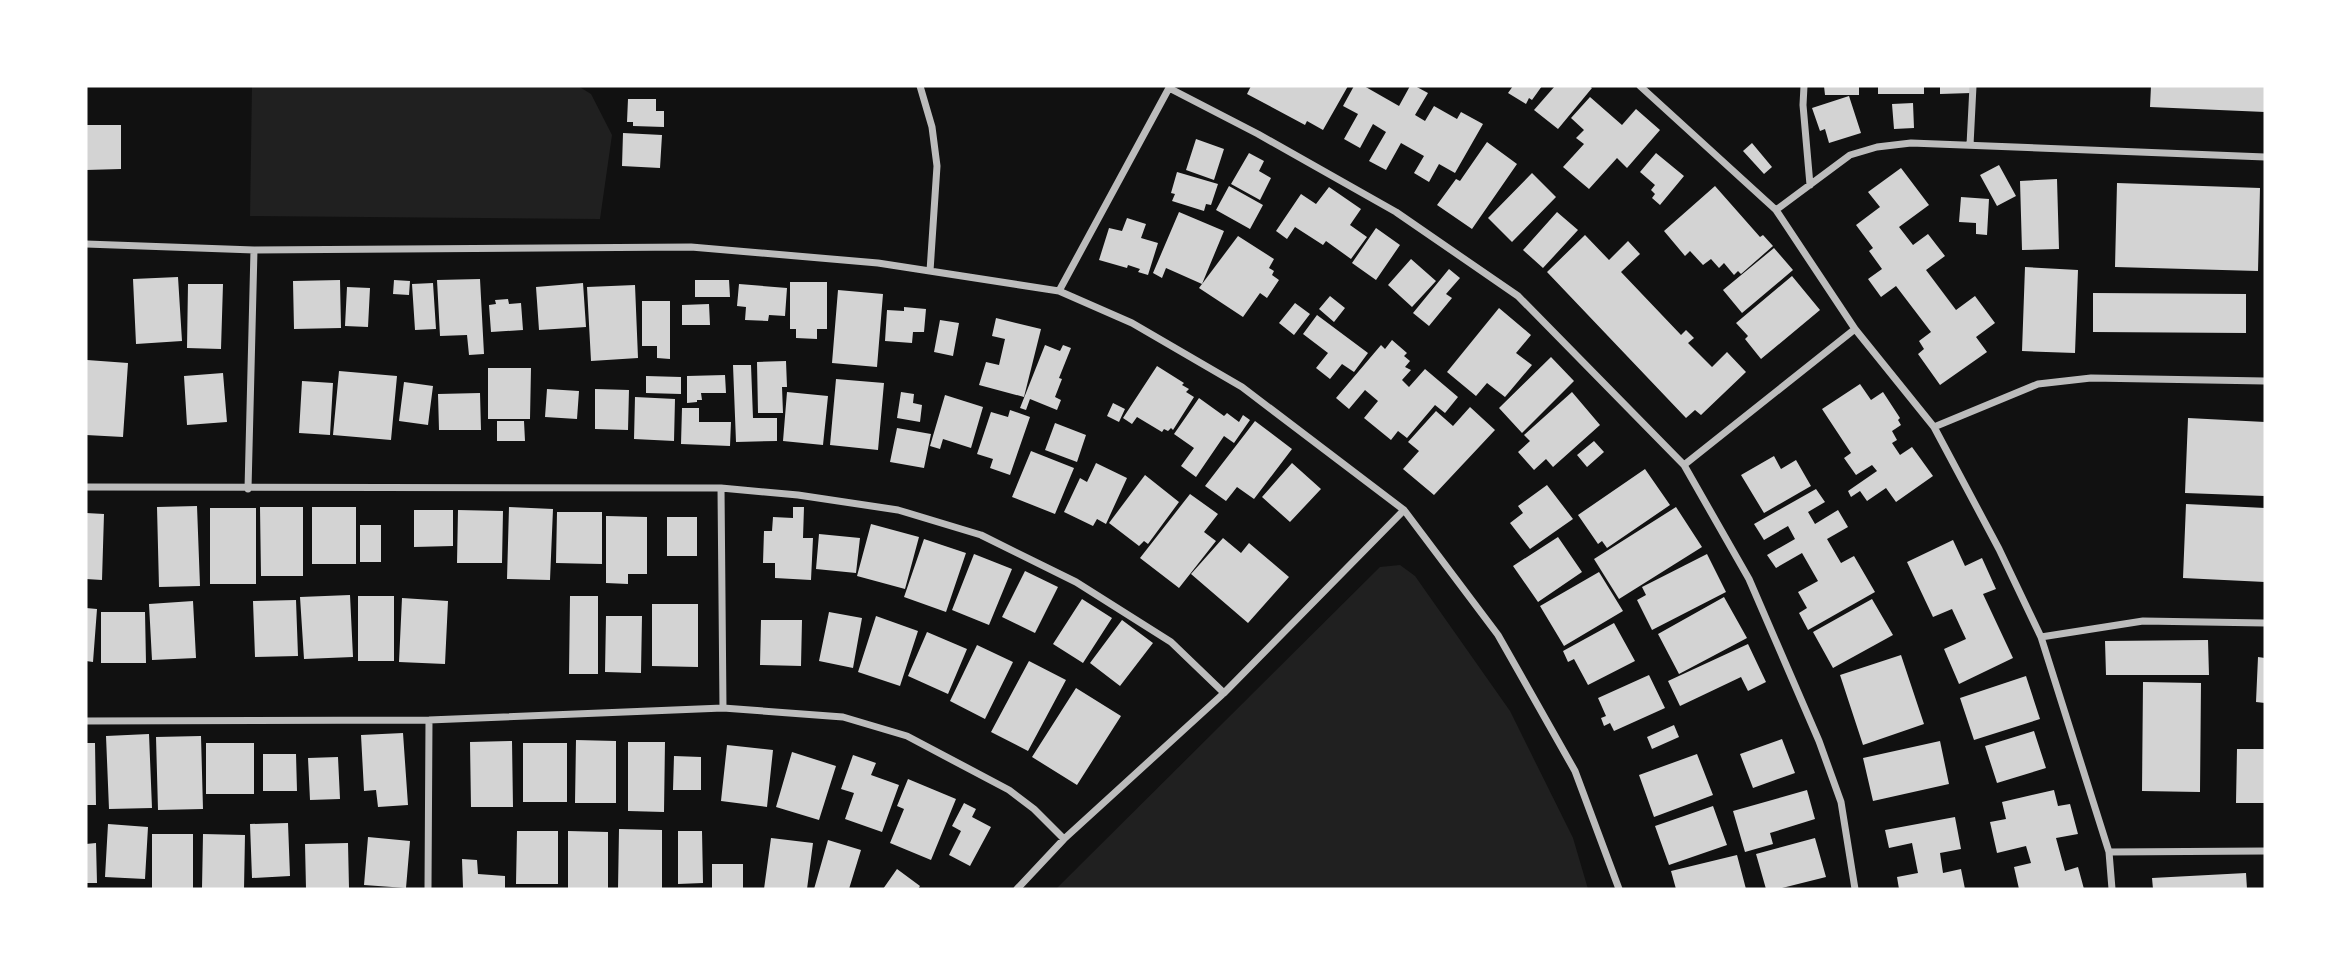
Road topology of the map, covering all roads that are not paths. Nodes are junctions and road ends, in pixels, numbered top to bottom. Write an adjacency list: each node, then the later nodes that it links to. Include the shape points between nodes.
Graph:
1 (919, 86): 12 (street, via 937,156)
2 (1640, 86): 9 (street)
3 (1804, 86): 8 (street)
4 (1973, 86): 6 (street)
5 (1170, 87): 13 (street); 17 (street, via 1396,212 1518,296)
6 (1970, 145): 7 (street); 8 (street, via 1877,147 1850,155)
7 (2265, 157)
8 (1810, 185): 9 (street)
9 (1776, 210): 14 (street)
10 (86, 244): 11 (street)
11 (254, 250): 12 (street, via 691,247); 20 (street)
12 (930, 271): 13 (street)
13 (1059, 291): 21 (street, via 1132,323 1242,387)
14 (1856, 329): 16 (street); 17 (street)
15 (2265, 381): 16 (street, via 2091,378 2038,384)
16 (1934, 427): 23 (street)
17 (1684, 465): 34 (street, via 1749,579 1819,741 1841,802)
18 (86, 488): 20 (street)
19 (721, 488): 20 (street); 24 (street, via 898,510 981,535 1076,582 1171,642); 25 (street)
20 (248, 489)
21 (1404, 510): 24 (street); 33 (street, via 1504,646 1575,771)
22 (2265, 623): 23 (street, via 2143,621)
23 (2041, 637): 30 (street)
24 (1224, 693): 28 (street)
25 (723, 708): 26 (street); 28 (street, via 843,717 907,736 1009,790)
26 (429, 720): 27 (street); 31 (street)
27 (86, 721)
28 (1064, 839): 32 (street)
29 (2265, 850): 30 (street)
30 (2109, 852): 35 (street)
31 (428, 889)
32 (1017, 889)
33 (1619, 889)
34 (1855, 889)
35 (2112, 889)

